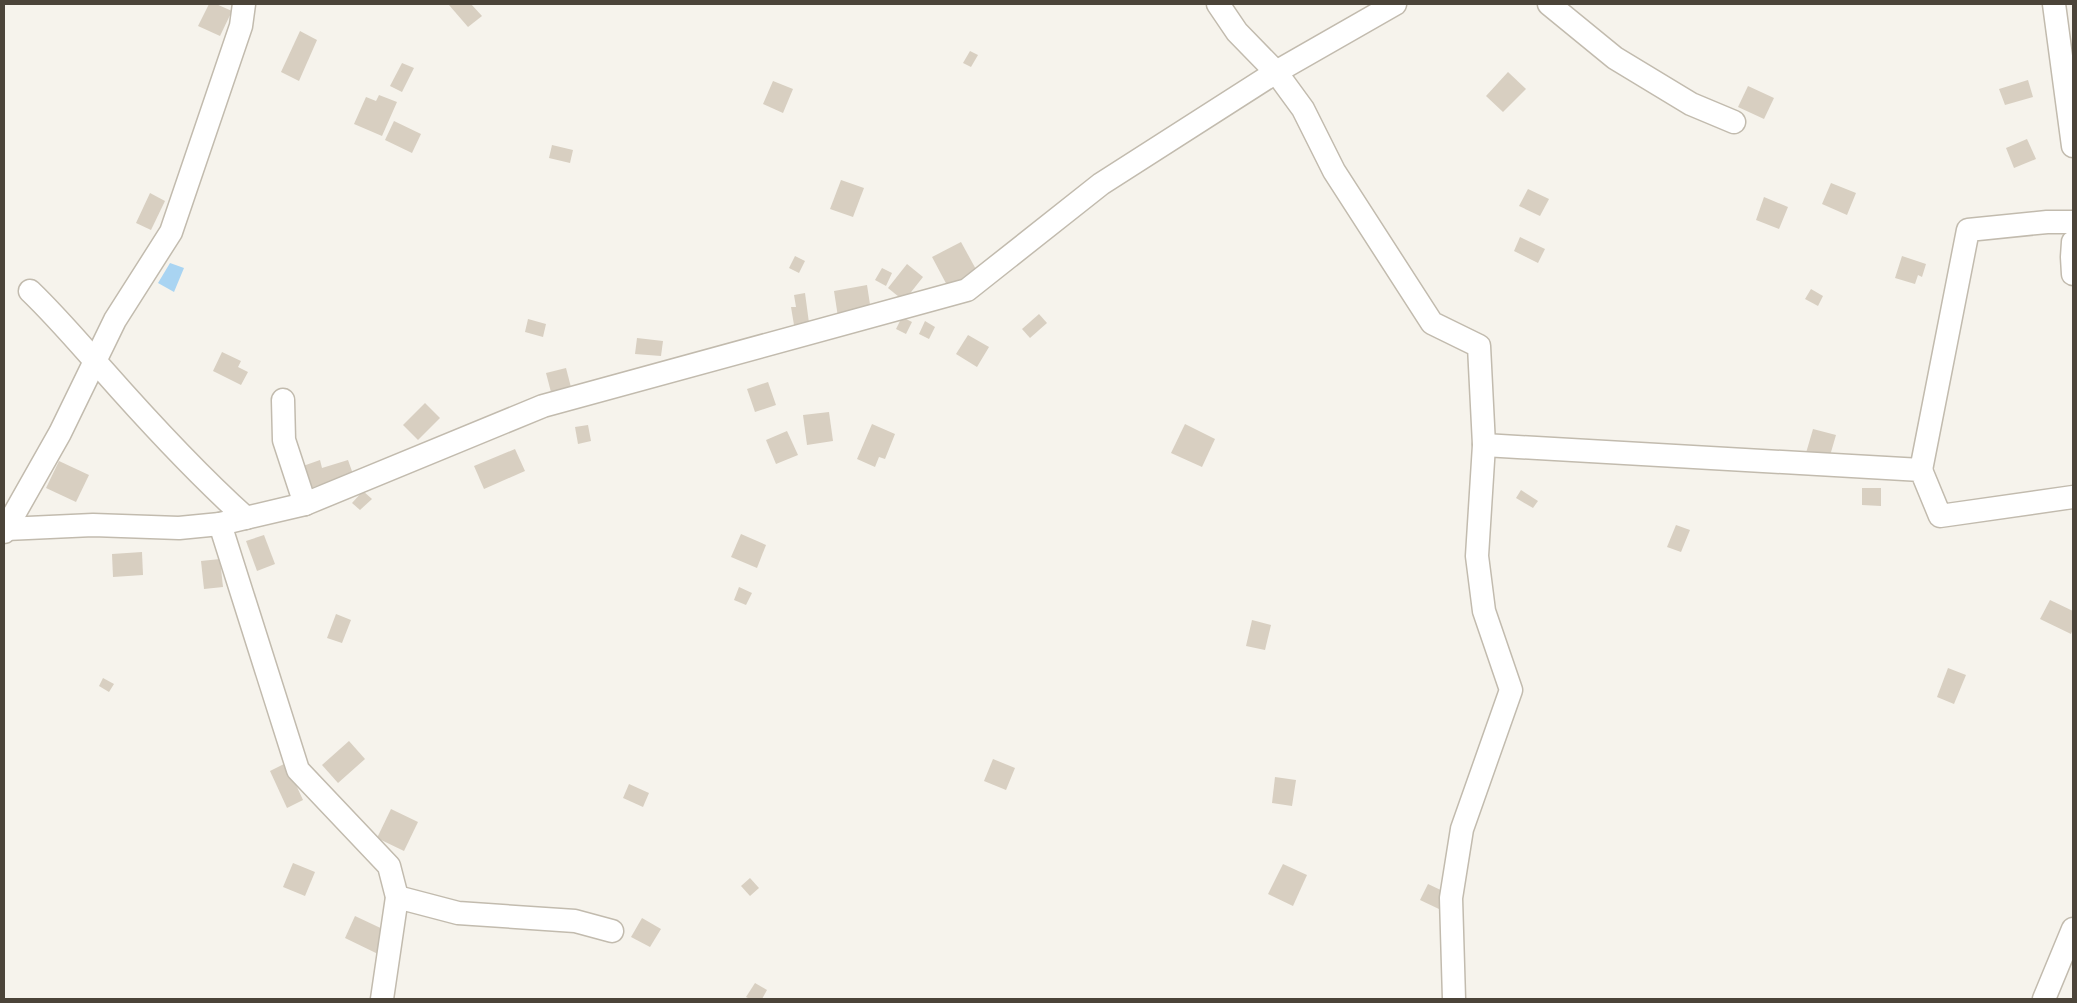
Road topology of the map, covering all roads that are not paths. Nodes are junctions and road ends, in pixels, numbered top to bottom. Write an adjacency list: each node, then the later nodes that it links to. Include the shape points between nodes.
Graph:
1 (244, 4): 13 (street, via 241,26 171,232 115,320)
2 (1218, 4): 6 (street, via 1237,32)
3 (1395, 4): 6 (street)
4 (1549, 4): 7 (street, via 1615,58 1691,104)
5 (2054, 4): 8 (street)
6 (1276, 72): 15 (street, via 1302,109 1334,171 1432,323 1479,346); 18 (street, via 1101,184 967,290 543,406)
7 (1734, 122)
8 (2073, 146)
9 (2073, 222): 16 (street, via 1968,230)
10 (2073, 242): 11 (street)
11 (2073, 274)
12 (30, 291): 13 (street, via 61,320)
13 (95, 361): 19 (street, via 185,460); 21 (street, via 60,433)
14 (283, 400): 18 (street, via 284,440)
15 (1484, 445): 16 (street); 26 (street, via 1477,556 1484,612 1511,690 1462,829 1451,898)
16 (1921, 470): 17 (street, via 1940,516)
17 (2073, 496)
18 (306, 504): 19 (street)
19 (246, 518): 20 (street)
20 (220, 524): 21 (street, via 179,528 93,525); 22 (street, via 298,770 389,866)
21 (5, 530)
22 (397, 897): 24 (street, via 458,912 574,921); 25 (street)
23 (2073, 929): 27 (street)
24 (612, 931)
25 (382, 999)
26 (1454, 999)
27 (2044, 999)

